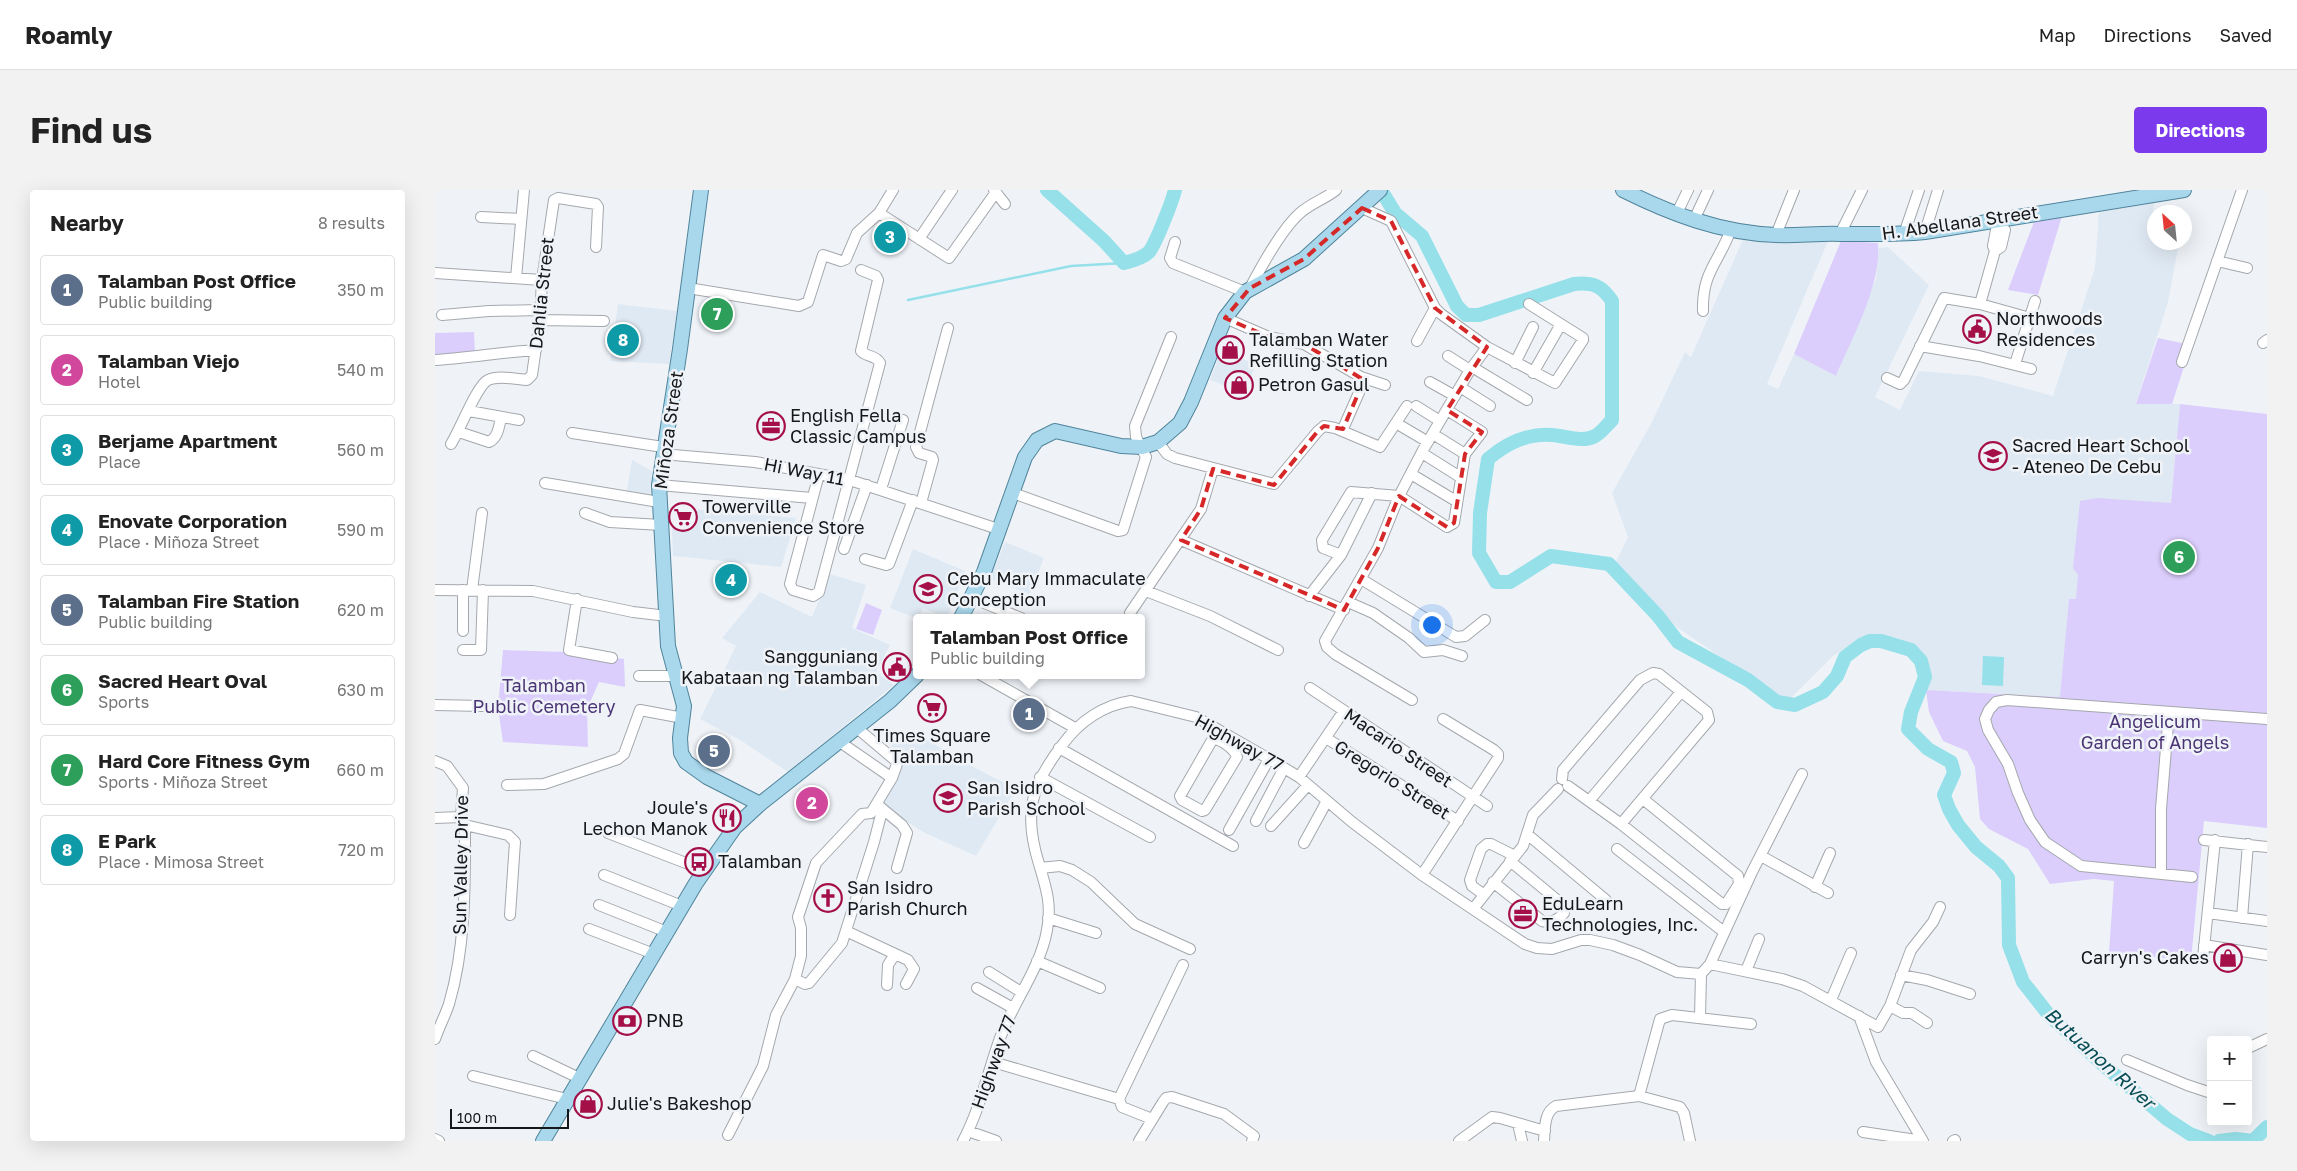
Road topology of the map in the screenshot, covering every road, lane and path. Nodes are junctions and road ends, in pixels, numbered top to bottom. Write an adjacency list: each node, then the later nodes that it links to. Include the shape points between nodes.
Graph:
1 (524, 190): 23 (street)
2 (701, 190): 40 (main road, Miñoza Street)
3 (893, 190): 20 (street)
4 (952, 190): 31 (street)
5 (1336, 190): 41 (street, via 1298,214)
6 (1623, 190): 21 (main road, H. Abellana Street)
7 (1687, 190): 21 (street)
8 (1708, 190): 24 (street)
9 (1794, 190): 30 (street)
10 (1862, 190): 28 (street)
11 (1919, 190): 29 (street)
12 (1938, 190): 27 (street)
13 (2184, 190): 17 (main road, H. Abellana Street)
14 (2242, 190): 34 (street)
15 (995, 191): 18 (street); 31 (street, via 949,258)
16 (1377, 193): 19 (main road)
17 (2141, 193): 25 (main road, H. Abellana Street)
18 (1005, 204)
19 (1362, 208): 41 (main road, via 1304,259); 45 (street, via 1391,221)
20 (879, 213): 31 (street); 40 (street, via 857,234 843,261 823,255 808,302 804,304)
21 (1677, 215): 24 (main road, H. Abellana Street)
22 (481, 217): 23 (street)
23 (521, 219): 38 (street)
24 (1694, 220): 26 (main road, H. Abellana Street)
25 (2002, 222): 27 (main road, H. Abellana Street); 44 (street, via 2005,230 2001,247 1995,250)
26 (1731, 229): 30 (main road, H. Abellana Street); 46 (street, via 1703,288)
27 (1925, 232): 29 (main road, H. Abellana Street)
28 (1840, 234): 29 (main road, H. Abellana Street); 30 (main road, H. Abellana Street)
29 (1904, 234)
30 (1776, 235)
31 (919, 239)
32 (1175, 242): 41 (street, via 1170,258 1173,263)
33 (596, 247): 39 (street, Dahlia Street, via 596,204 558,198 553,203)
34 (2217, 261): 35 (street); 62 (street)
35 (2247, 268)
36 (861, 270): 96 (street, via 878,280 861,351 880,363)
37 (435, 273): 38 (street)
38 (516, 278): 39 (street)
39 (542, 280): 48 (street, Dahlia Street)
40 (688, 288): 89 (main road, Miñoza Street)
41 (1248, 290): 49 (main road)
42 (2035, 300): 50 (street)
43 (1529, 304): 52 (street)
44 (1980, 304): 50 (street); 57 (street, via 1943,299)
45 (1435, 308): 56 (street); 58 (street)
46 (1703, 311)
47 (441, 315): 48 (street, via 489,311)
48 (540, 315): 51 (street); 59 (street, Dahlia Street)
49 (1225, 318): 69 (street, via 1269,337 1304,344); 86 (main road, via 1187,409 1179,423)
50 (2030, 318): 64 (street)
51 (604, 321)
52 (1561, 324): 67 (street); 67 (street, via 1583,340 1555,383)
53 (1533, 327): 63 (street)
54 (948, 328): 107 (street, via 916,447 919,453 933,460)
55 (1171, 337): 88 (street, via 1135,426 1136,437)
56 (1417, 341)
57 (1920, 346): 64 (street); 68 (street, via 1903,382 1900,384)
58 (1487, 347): 63 (street); 65 (street)
59 (536, 350): 61 (street); 76 (street, Dahlia Street, via 532,375 527,380 488,380 478,390)
60 (1448, 356): 65 (street)
61 (435, 360)
62 (2182, 362)
63 (1515, 363): 67 (street)
64 (2015, 364): 66 (street)
65 (1471, 369): 72 (street); 73 (street)
66 (2031, 369)
67 (1533, 373)
68 (1887, 378)
69 (1365, 379): 71 (street); 82 (street)
70 (1430, 382): 72 (street)
71 (1385, 386)
72 (1458, 392): 74 (street); 75 (street)
73 (1527, 400)
74 (1491, 406)
75 (1447, 410): 80 (street); 91 (street, via 1482,432)
76 (469, 411): 77 (street); 83 (street)
77 (501, 418): 78 (street); 83 (street, via 492,441)
78 (519, 420)
79 (903, 420): 100 (street)
80 (1440, 421): 82 (street, via 1411,406 1380,447); 85 (street)
81 (1401, 426): 85 (street)
82 (1342, 431): 92 (street, via 1324,426 1274,484)
83 (459, 432): 87 (street)
84 (573, 433): 89 (street, Hi Way 11)
85 (1430, 438): 90 (street); 91 (street)
86 (1158, 442): 88 (main road); 92 (street, via 1167,454 1175,458)
87 (451, 444)
88 (1142, 447): 102 (main road, via 1121,446 1055,431 1045,434 1025,457); 102 (street, via 1145,462 1123,530)
89 (663, 450): 93 (street, Hi Way 11); 98 (main road, Miñoza Street)
90 (1422, 453): 94 (street); 95 (street)
91 (1465, 454): 95 (street)
92 (1213, 469): 112 (street, via 1201,509)
93 (819, 474): 96 (street, Hi Way 11); 104 (street)
94 (1411, 474): 103 (street); 105 (street)
95 (1460, 478): 105 (street)
96 (850, 480): 99 (street, Hi Way 11); 104 (street, via 819,592 813,596 793,590 790,584)
97 (545, 483): 106 (street)
98 (659, 485): 104 (street); 106 (main road, Miñoza Street)
99 (867, 485): 100 (street, Hi Way 11); 113 (street)
100 (881, 489): 107 (street, Hi Way 11)
101 (1372, 492): 103 (street); 114 (street); 114 (street, via 1351,492 1322,540 1323,548)
102 (1013, 493): 111 (main road)
103 (1399, 496): 105 (street, via 1447,526 1454,524); 116 (street, via 1386,532)
104 (812, 498)
105 (1456, 501)
106 (659, 502): 110 (main road, Miñoza Street)
107 (917, 502): 111 (street, Hi Way 11); 115 (street, via 889,564)
108 (482, 513): 118 (street)
109 (585, 513): 110 (street, via 610,522)
110 (661, 524): 128 (main road, Miñoza Street)
111 (998, 529): 122 (main road)
112 (1181, 540): 120 (street); 121 (street)
113 (844, 549)
114 (1341, 555): 121 (street)
115 (865, 559)
116 (1361, 579): 124 (street); 129 (street, via 1456,638 1465,636)
117 (435, 590): 118 (street)
118 (467, 590): 119 (street); 130 (street)
119 (483, 590): 123 (street, via 533,591); 131 (street, via 481,650)
120 (1146, 591): 125 (street); 132 (street, via 1210,616)
121 (1309, 596): 124 (street)
122 (972, 598): 126 (main road); 127 (street)
123 (577, 599): 128 (street); 134 (street, via 569,650)
124 (1346, 606): 133 (street, via 1373,613 1423,652 1443,650); 141 (street, via 1325,641 1327,647)
125 (1130, 613)
126 (963, 614)
127 (1011, 614)
128 (667, 616): 136 (main road, Miñoza Street, via 668,646)
129 (1485, 620)
130 (463, 631)
131 (463, 650)
132 (1277, 650)
133 (1462, 656)
134 (612, 658)
135 (639, 676): 136 (street)
136 (677, 676): 146 (main road, Miñoza Street, via 684,706)
137 (913, 679): 149 (main road)
138 (988, 679): 150 (street)
139 (1310, 688): 144 (street, Macario Street)
140 (1681, 692): 164 (street, via 1659,674 1646,675 1563,770); 166 (street, via 1707,712 1709,720); 168 (street)
141 (1412, 700)
142 (435, 705): 143 (street)
143 (483, 706)
144 (1343, 712): 152 (street); 165 (street, Macario Street)
145 (2169, 712): 148 (street); 195 (street, via 2161,809); 195 (street, via 2007,700 1996,702 1985,719 2008,764 2030,820 2045,842 2081,866)
146 (683, 718): 162 (street, via 640,710 624,754 618,759 544,784); 169 (main road, Miñoza Street, via 681,753 686,762 707,777)
147 (1443, 719): 165 (street, via 1498,754)
148 (2267, 719)
149 (857, 728): 153 (main road); 161 (street, via 896,761)
150 (1075, 728): 151 (street, Highway 77, via 1092,716 1131,701 1196,717); 154 (street, Highway 77)
151 (1223, 736): 151 (street, via 1211,742 1180,796 1202,810 1205,810 1237,757); 155 (street, Highway 77)
152 (1326, 738): 160 (street); 175 (street, Gregorio Street)
153 (840, 742): 161 (street); 169 (main road)
154 (1059, 748): 159 (street, Highway 77); 186 (street)
155 (1269, 759): 157 (street, Highway 77); 178 (street)
156 (435, 761): 173 (street, Sun Valley Drive, via 447,766 463,788)
157 (1284, 768): 160 (street, Highway 77); 174 (street)
158 (1802, 774): 190 (street)
159 (1040, 777): 181 (street); 193 (street, Highway 77, via 1031,825)
160 (1299, 777): 163 (street, Highway 77)
161 (892, 778): 171 (street)
162 (507, 785)
163 (1308, 785): 167 (street, Highway 77); 177 (street)
164 (1562, 785): 168 (street); 180 (street, via 1533,814)
165 (1473, 797): 170 (street, Macario Street); 175 (street)
166 (1643, 799): 176 (street); 176 (street, via 1738,876 1739,884 1726,904 1721,904)
167 (1327, 801): 184 (street); 197 (street, Highway 77)
168 (1589, 802): 176 (street)
169 (760, 804): 194 (main road, via 735,827)
170 (1487, 806)
171 (879, 807): 192 (street, via 907,833); 214 (street); 233 (street, via 871,813 862,814 816,863 798,917 801,956)
172 (435, 818): 173 (street)
173 (463, 821): 209 (street, via 508,835 515,842); 247 (street, Sun Valley Drive, via 465,896 461,941 448,1005)
174 (1256, 821)
175 (1458, 821): 197 (street)
176 (1621, 824)
177 (1271, 826)
178 (1229, 830)
179 (608, 833): 194 (street)
180 (1527, 834): 191 (street, via 1523,846); 203 (street)
181 (1150, 837)
182 (2204, 840): 183 (street)
183 (2215, 840): 185 (street); 208 (street)
184 (1304, 844)
185 (2248, 844): 187 (street); 211 (street)
186 (1233, 846)
187 (2267, 847)
188 (1617, 850): 216 (street)
189 (1829, 852): 200 (street)
190 (1761, 856): 200 (street); 216 (street)
191 (1513, 858): 199 (street); 199 (street, via 1562,904 1560,918 1542,921); 202 (street, via 1491,844 1481,849 1470,880 1472,886)
192 (897, 868)
193 (1040, 868): 210 (street, Highway 77, via 1049,896); 220 (street, via 1060,866 1072,870 1091,882 1135,924)
194 (704, 870): 205 (main road)
195 (2161, 874): 198 (street)
196 (604, 875): 205 (street)
197 (1422, 875): 207 (street, Highway 77)
198 (2192, 878)
199 (1493, 882): 202 (street)
200 (1815, 887): 201 (street)
201 (1828, 893)
202 (1483, 894): 207 (street)
203 (1606, 900)
204 (599, 905): 215 (street)
205 (683, 906): 215 (main road)
206 (1940, 907): 232 (street, via 1933,922 1911,950)
207 (1473, 909): 231 (street, Highway 77, via 1525,944 1537,948 1552,949 1590,940 1613,945 1677,972)
208 (2208, 913): 211 (street); 219 (street)
209 (510, 915)
210 (1048, 918): 217 (street); 226 (street, Highway 77)
211 (2242, 918): 212 (street)
212 (2267, 921)
213 (589, 929): 222 (street)
214 (846, 930): 223 (street); 233 (street, via 842,943 809,983)
215 (667, 932): 222 (main road)
216 (1724, 932): 227 (street)
217 (1096, 933)
218 (1759, 939): 229 (street)
219 (2204, 945): 224 (street); 225 (street)
220 (1190, 949)
221 (1851, 953): 240 (street)
222 (654, 954): 255 (main road)
223 (895, 954): 234 (street, via 912,964 914,969); 235 (street, via 887,971)
224 (2267, 955)
225 (2203, 958)
226 (1037, 961): 237 (street); 238 (street, Highway 77)
227 (1710, 964): 229 (street); 231 (street)
228 (1183, 965): 259 (street)
229 (1746, 971): 240 (street, via 1803,986)
230 (989, 972): 238 (street)
231 (1701, 974): 244 (street)
232 (1901, 975): 239 (street); 241 (street)
233 (795, 978): 264 (street, via 776,1015 763,1066)
234 (906, 984)
235 (887, 985)
236 (977, 988): 242 (street)
237 (1100, 988)
238 (1021, 992): 242 (street, Highway 77)
239 (1970, 994)
240 (1831, 1000): 243 (street)
241 (1890, 1006): 243 (street, via 1878,1027); 245 (street)
242 (1013, 1008): 253 (street, Highway 77)
243 (1859, 1016): 276 (street, via 1876,1062)
244 (1700, 1018): 246 (street); 257 (street, via 1672,1015 1659,1019)
245 (1927, 1023)
246 (1751, 1024)
247 (437, 1029): 248 (street, Sun Valley Drive)
248 (435, 1039)
249 (2267, 1039): 250 (street)
250 (2252, 1046)
251 (533, 1056): 255 (street)
252 (2127, 1060): 256 (street)
253 (993, 1062): 259 (street); 262 (street, Highway 77, via 983,1097)
254 (473, 1076): 258 (street)
255 (579, 1078): 258 (main road)
256 (2207, 1092)
257 (1639, 1096): 265 (street, via 1556,1106 1547,1113); 275 (street, via 1680,1107)
258 (567, 1099): 268 (main road)
259 (1119, 1099): 260 (street, via 1122,1107)
260 (1152, 1120): 271 (street); 272 (street, via 1167,1098 1177,1098 1224,1114 1254,1136)
261 (1519, 1124): 265 (street); 273 (street, via 1492,1117); 274 (street)
262 (968, 1131): 269 (street, Highway 77); 270 (street)
263 (1863, 1132): 276 (street)
264 (728, 1135)
265 (1544, 1136)
266 (435, 1139): 267 (street)
267 (439, 1141)
268 (543, 1141)
269 (963, 1141)
270 (996, 1141)
271 (1139, 1141)
272 (1252, 1141)
273 (1459, 1141)
274 (1522, 1141)
275 (1690, 1141)
276 (1923, 1141)

